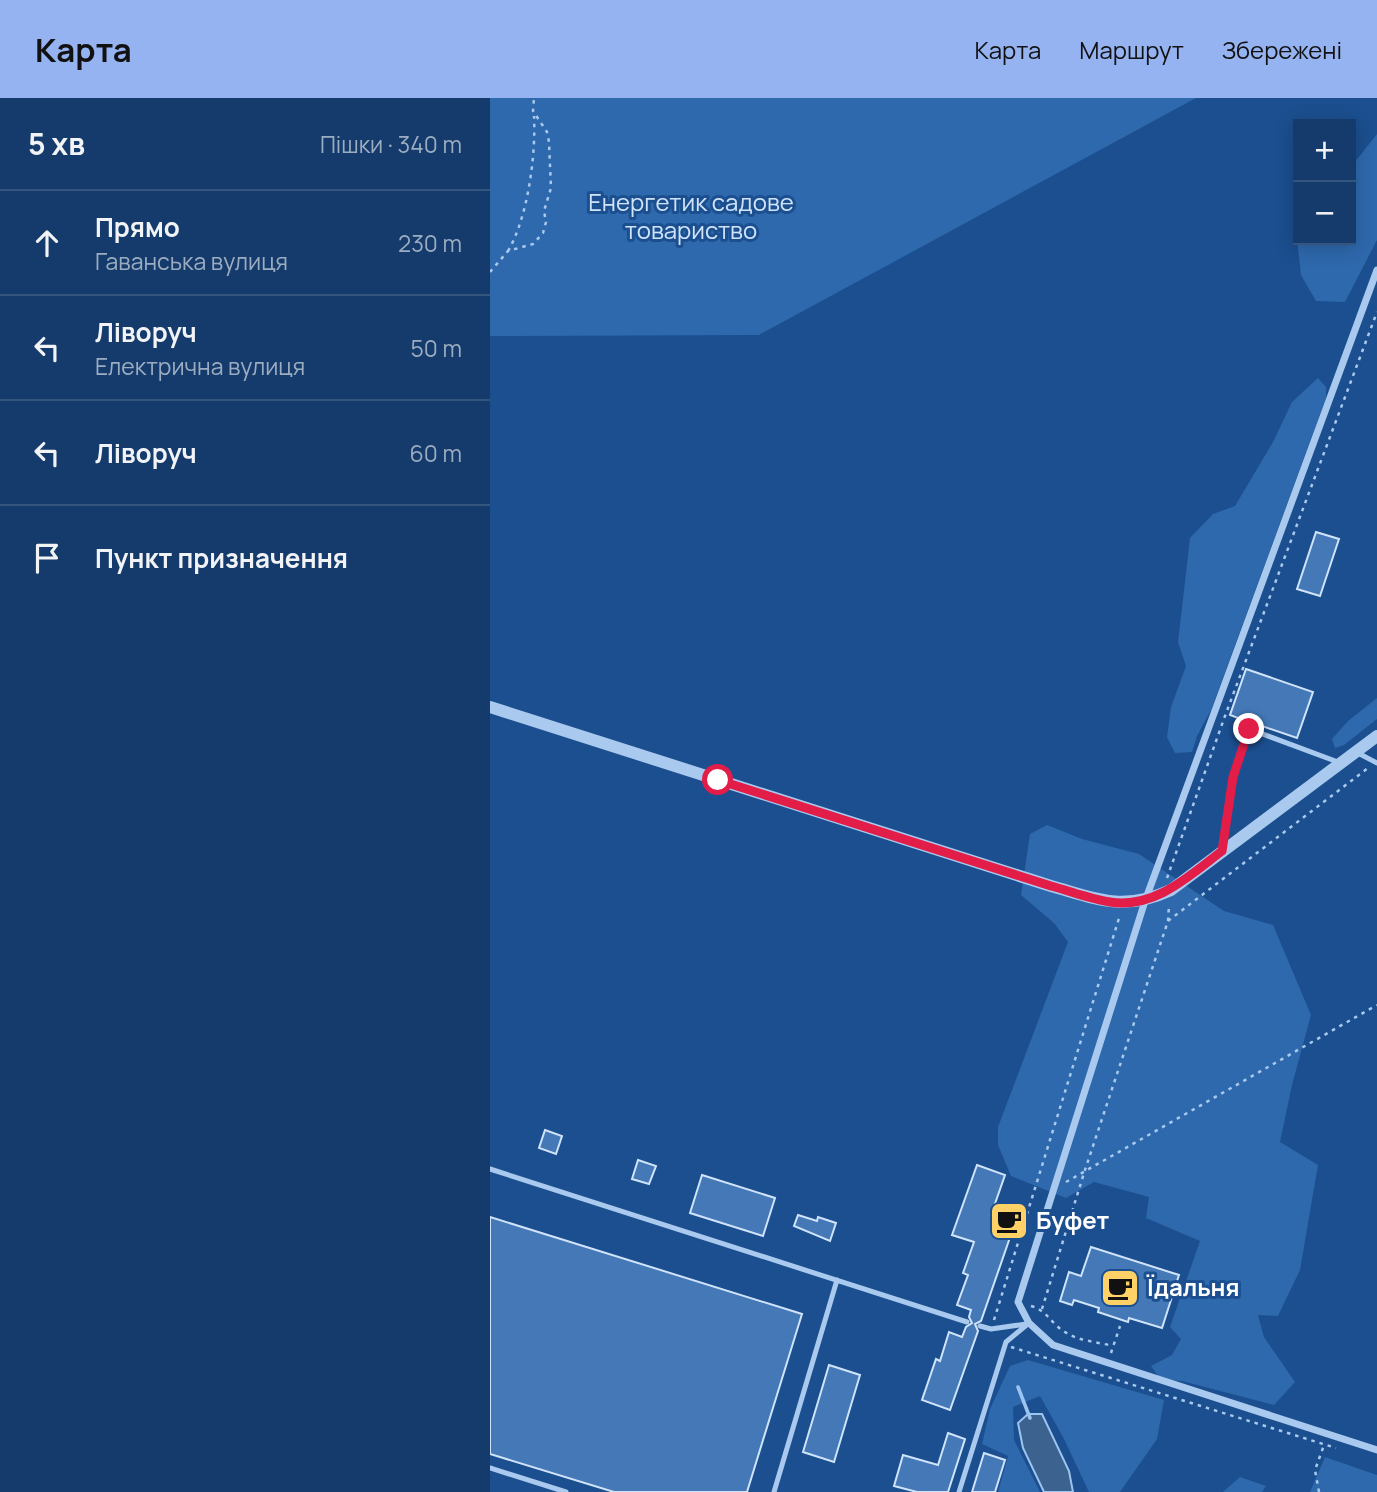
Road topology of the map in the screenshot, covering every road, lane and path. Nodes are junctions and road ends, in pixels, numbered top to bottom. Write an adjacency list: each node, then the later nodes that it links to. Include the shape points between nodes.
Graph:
1 (534, 98): 2 (path)
2 (534, 113): 3 (path, via 527,195); 3 (path, via 549,142 551,188 544,211 546,222 533,244)
3 (508, 251): 5 (path)
4 (1377, 270): 16 (street)
5 (490, 272)
6 (1377, 312): 15 (path, via 1167,876)
7 (490, 707): 17 (street, via 1051,886)
8 (1251, 722): 9 (lane)
9 (1249, 729): 12 (lane); 14 (lane, via 1233,777)
10 (1377, 736): 11 (street)
11 (1356, 752): 12 (street); 13 (lane)
12 (1341, 763): 14 (street)
13 (1376, 763): 18 (path)
14 (1222, 851): 15 (street)
15 (1171, 890): 16 (street); 18 (path)
16 (1145, 901): 17 (street); 22 (street)
17 (1124, 903): 30 (path)
18 (1168, 921): 21 (path)
19 (1377, 1005): 21 (path)
20 (490, 1169): 23 (lane)
21 (1084, 1173): 22 (path); 25 (path)
22 (1052, 1189): 24 (street)
23 (836, 1280): 26 (lane); 40 (lane)
24 (1018, 1302): 25 (path); 27 (street)
25 (1042, 1309): 32 (path, via 1069,1335)
26 (967, 1322)
27 (1029, 1323): 30 (lane); 31 (lane); 33 (street, via 1053,1345)
28 (979, 1326): 30 (lane)
29 (1120, 1326): 32 (path)
30 (991, 1329)
31 (1005, 1345): 35 (path); 41 (lane)
32 (1113, 1346): 33 (path)
33 (1108, 1364): 34 (street)
34 (1329, 1434): 35 (path); 37 (street)
35 (1324, 1445): 36 (path); 42 (path, via 1315,1470)
36 (1337, 1449)
37 (1377, 1450)
38 (490, 1468): 39 (lane)
39 (566, 1492)
40 (774, 1492)
41 (959, 1492)
42 (1319, 1492)

